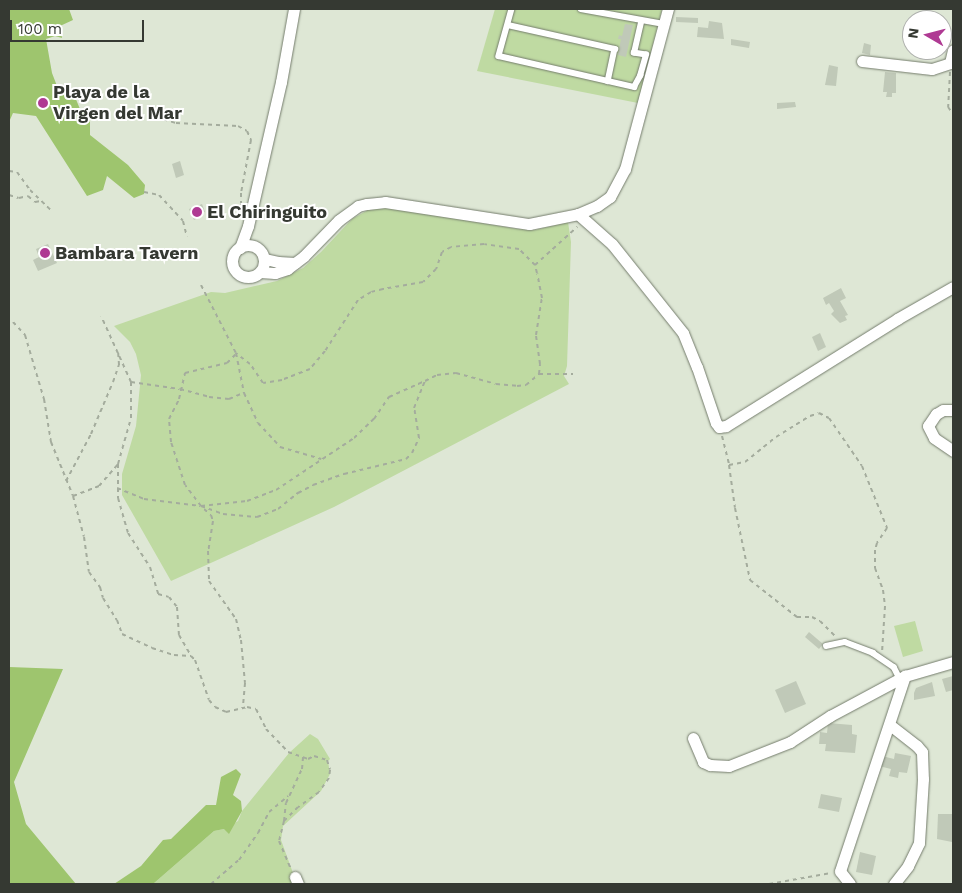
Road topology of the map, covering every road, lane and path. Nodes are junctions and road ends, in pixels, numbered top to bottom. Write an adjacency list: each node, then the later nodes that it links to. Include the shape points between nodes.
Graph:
1 (294, 9): 20 (street, via 281,82)
2 (512, 9): 7 (lane)
3 (581, 9): 5 (lane)
4 (668, 9): 6 (street)
5 (641, 22): 6 (lane); 11 (lane, via 634,53 646,55 634,87)
6 (664, 24): 19 (street, via 626,170 610,197)
7 (508, 25): 11 (lane, via 615,49); 11 (lane, via 499,56)
8 (953, 50): 10 (street)
9 (862, 61): 10 (street, via 932,68)
10 (950, 63): 12 (path, via 948,107)
11 (608, 81)
12 (953, 114)
13 (156, 117): 20 (path, via 176,123 238,126 248,132 251,140 241,193)
14 (9, 171): 17 (path, via 16,172)
15 (144, 192): 22 (path, via 159,195 183,221)
16 (9, 196): 17 (path, via 28,196 35,202)
17 (42, 201): 18 (path)
18 (51, 210)
19 (578, 214): 26 (street, via 529,224 386,202 367,204 358,206 339,220); 42 (street, via 612,244 683,333)
20 (245, 221): 23 (street); 24 (street)
21 (577, 227): 27 (path)
22 (187, 237)
23 (240, 248): 24 (street, via 248,245); 28 (street, via 231,260 235,272 244,277)
24 (259, 248): 25 (street)
25 (265, 259): 26 (street); 28 (street)
26 (295, 263): 28 (street, via 275,273)
27 (535, 264): 34 (path, via 519,249 484,244 451,247 442,252 436,269 423,282 377,290 358,300 310,369 282,380 263,382 250,364); 35 (path, via 542,298 536,335 540,364)
28 (260, 272)
29 (201, 285): 34 (path)
30 (953, 287): 42 (street, via 726,426)
31 (101, 316): 33 (path)
32 (13, 322): 48 (path, via 25,335 44,399 51,442)
33 (118, 350): 38 (path); 48 (path, via 119,365 113,382 91,434)
34 (236, 353): 39 (path, via 227,363 185,373); 40 (path)
35 (538, 374): 36 (path); 37 (path, via 526,385 517,386 456,374 437,375)
36 (572, 374)
37 (425, 381): 45 (path, via 389,397 374,419 354,438); 51 (path, via 414,408 419,438 406,459 313,485 278,509 257,517 223,514)
38 (131, 382): 39 (path); 46 (path, via 131,418)
39 (180, 388): 40 (path, via 228,399); 51 (path, via 179,399 169,419 171,442 186,485)
40 (244, 393): 45 (path, via 258,423 280,447)
41 (953, 410): 44 (street, via 936,414 928,426 934,438)
42 (719, 427): 47 (path)
43 (953, 446): 44 (street)
44 (953, 451)
45 (321, 459): 51 (path, via 276,490 247,501)
46 (118, 464): 49 (path); 50 (path, via 99,486)
47 (730, 466): 52 (path, via 750,580 796,617 812,617 820,621); 55 (path, via 745,462 810,416 819,414 829,418 862,466 887,528 875,550 875,568 885,606)
48 (66, 480): 50 (path)
49 (117, 488): 51 (path, via 144,498); 54 (path, via 128,533 150,567 158,594 169,597 177,607 179,635)
50 (73, 496): 54 (path, via 89,572 100,586 122,634 152,648)
51 (201, 506): 58 (path, via 211,515 212,521 209,581 236,619 241,640 245,683)
52 (845, 642): 53 (lane); 55 (lane)
53 (826, 646)
54 (191, 656): 58 (path, via 215,707 226,712)
55 (881, 659): 57 (lane, via 894,667)
56 (953, 662): 57 (street)
57 (902, 678): 59 (street); 60 (street, via 830,716 790,742 729,766 703,762)
58 (243, 708): 61 (path, via 256,710 266,729 283,747)
59 (890, 725): 64 (street); 69 (street, via 922,752 923,779 919,843 908,866)
60 (693, 738)
61 (303, 757): 62 (path, via 302,769); 63 (path, via 328,760 329,778 319,792)
62 (288, 796): 63 (path); 66 (path, via 269,812 239,860)
63 (284, 820): 65 (path, via 279,841)
64 (840, 871): 67 (path); 68 (street)
65 (297, 881)
66 (211, 884)
67 (769, 884)
68 (850, 884)
69 (894, 884)

